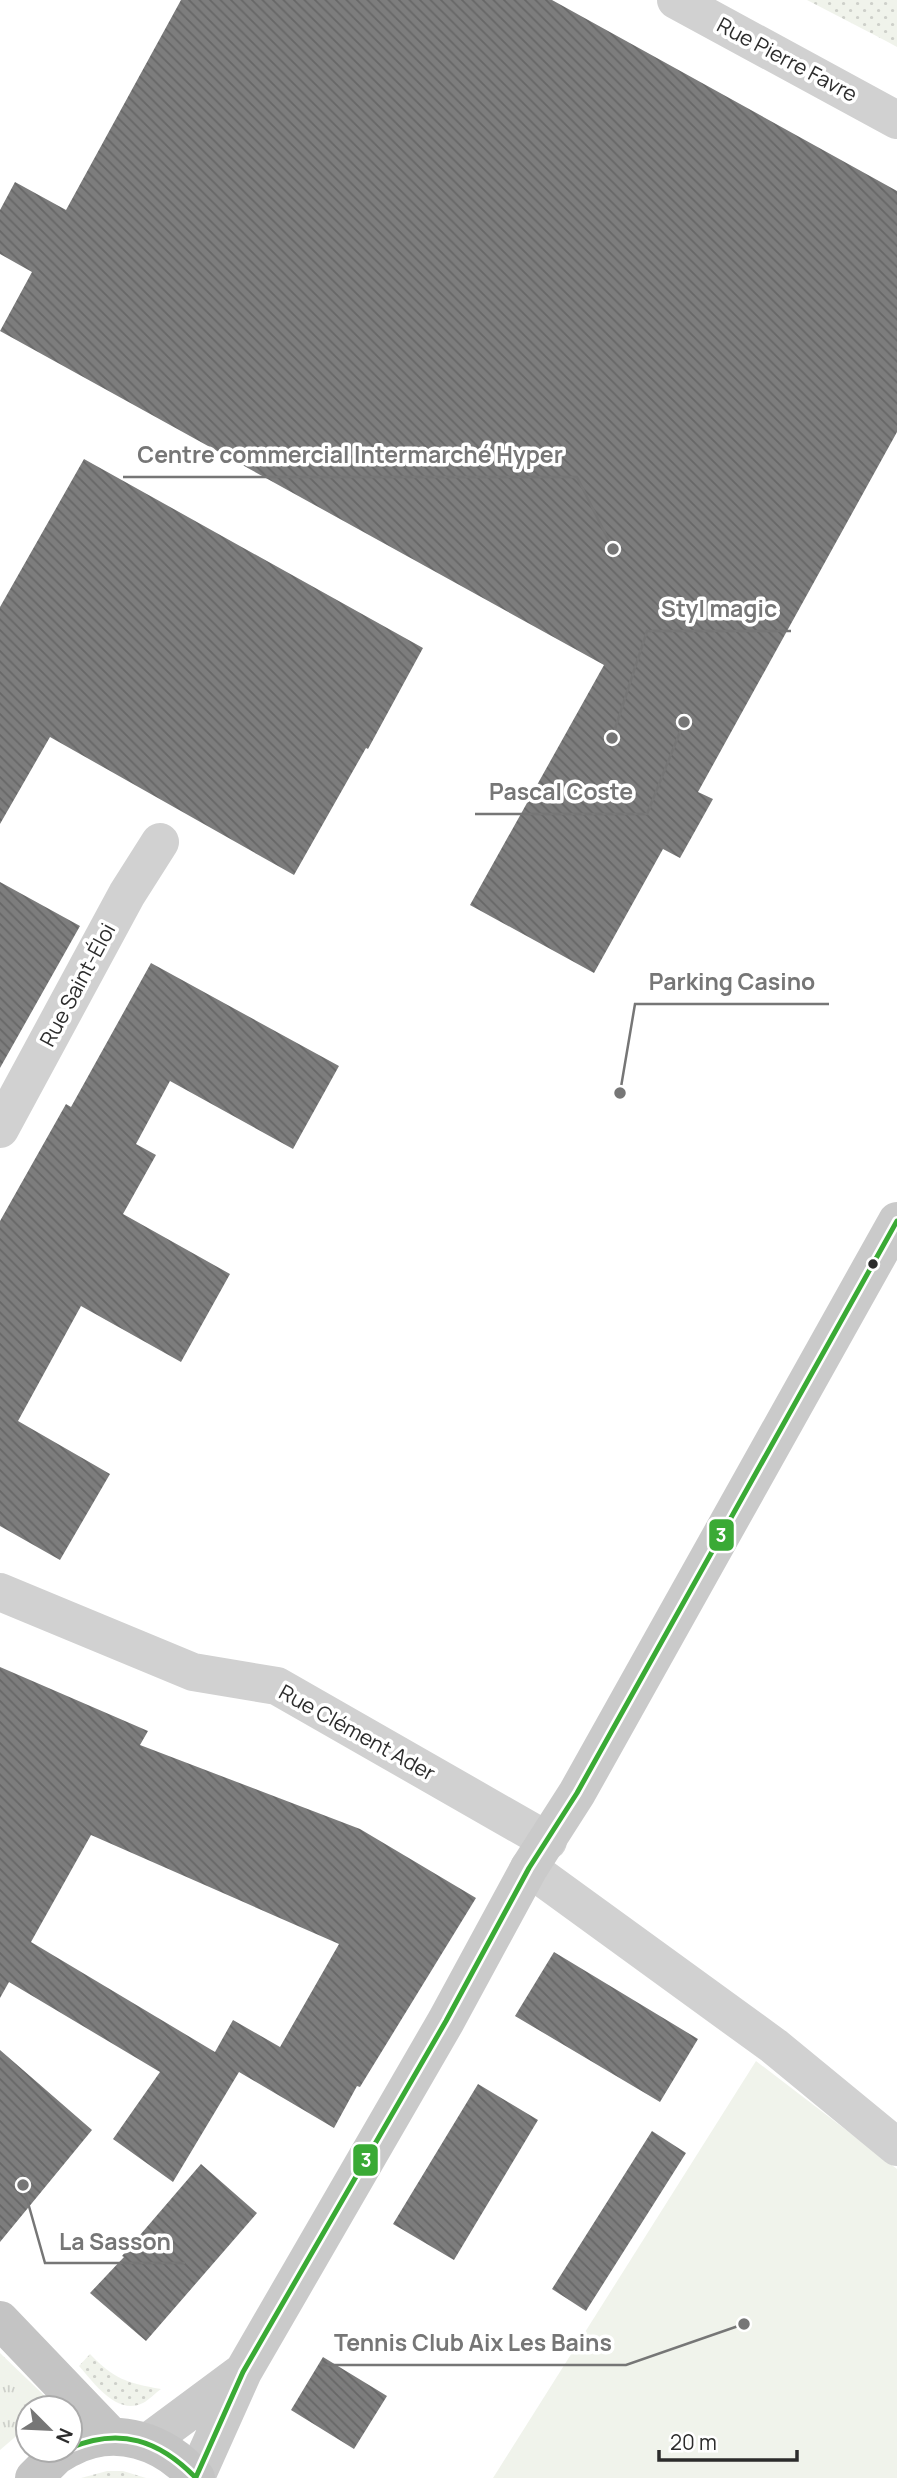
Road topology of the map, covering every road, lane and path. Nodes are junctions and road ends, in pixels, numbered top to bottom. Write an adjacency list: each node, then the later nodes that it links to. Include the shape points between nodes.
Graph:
1 (676, 0): 2 (street, Rue Pierre Favre)
2 (897, 120)
3 (160, 842): 4 (street, Rue Saint-Éloi, via 127,894)
4 (0, 1129)
5 (897, 1222): 7 (main road)
6 (0, 1592): 7 (street, Rue Clément Ader, via 193,1672 277,1686)
7 (538, 1855): 8 (street, Rue Clément Ader); 10 (main road)
8 (897, 2147)
9 (0, 2320): 11 (main road)
10 (243, 2372): 13 (main road); 16 (main road)
11 (111, 2436): 12 (main road); 13 (main road)
12 (84, 2442)
13 (148, 2442): 16 (main road, via 182,2462)
14 (47, 2464): 15 (main road)
15 (34, 2478)
16 (196, 2478)

